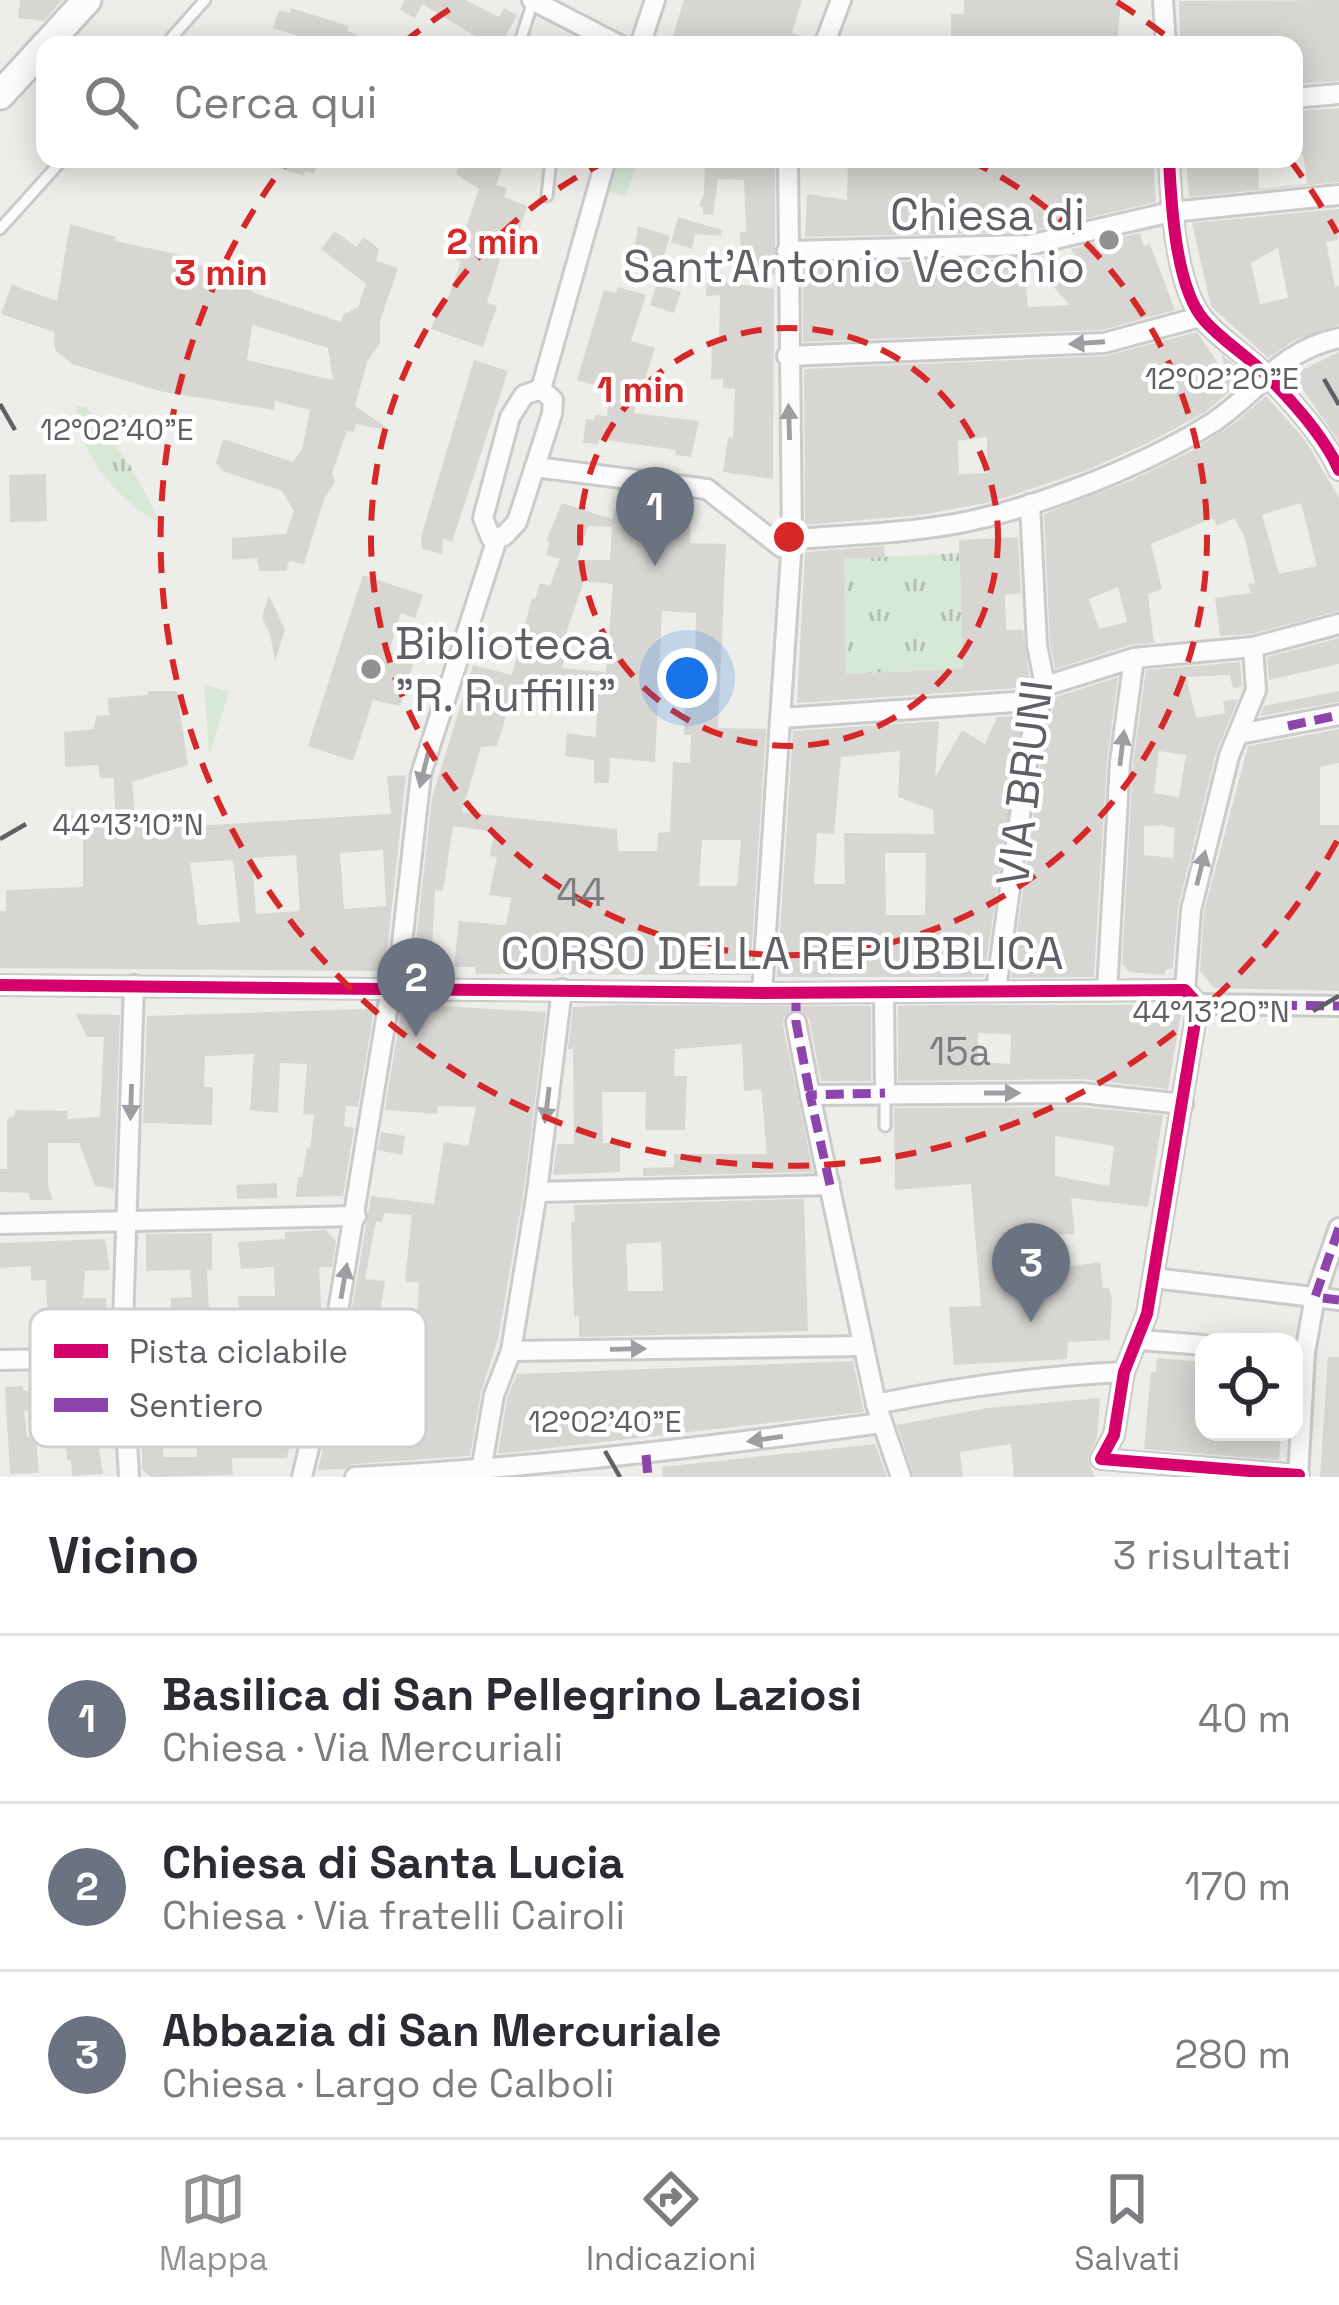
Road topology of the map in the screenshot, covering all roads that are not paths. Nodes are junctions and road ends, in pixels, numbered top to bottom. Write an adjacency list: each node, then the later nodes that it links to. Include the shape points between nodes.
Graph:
1 (87, 0): 7 (main road)
2 (206, 0): 8 (lane)
3 (533, 0): 9 (lane); 10 (street)
4 (655, 0): 11 (street)
5 (841, 0): 12 (street)
6 (1162, 0): 13 (street)
7 (53, 36)
8 (173, 36)
9 (522, 36)
10 (602, 36)
11 (643, 36)
12 (827, 36)
13 (1165, 36)
14 (36, 55): 15 (main road)
15 (0, 94)
16 (1339, 94): 17 (street)
17 (1303, 97)
18 (55, 168): 26 (lane)
19 (550, 168): 24 (lane)
20 (603, 168): 32 (street)
21 (788, 168): 27 (street)
22 (1169, 168): 25 (street)
23 (1339, 195): 25 (street)
24 (548, 196)
25 (1171, 212): 27 (street, via 1029,245); 28 (street)
26 (0, 229)
27 (787, 250): 30 (street)
28 (1200, 317): 30 (street, one-way to 30, via 1104,343); 31 (street)
29 (1339, 338): 31 (street)
30 (787, 356): 37 (street, one-way to 30)
31 (1266, 374): 34 (street); 35 (street, via 1215,422)
32 (541, 389): 33 (street, via 553,400 552,414); 36 (street, via 516,405 496,461 483,518)
33 (535, 467): 36 (street, via 517,522); 37 (street, via 706,489 781,547)
34 (1339, 470)
35 (1030, 504): 37 (street, via 895,532); 41 (street, VIA BRUNI)
36 (497, 539): 47 (street, one-way to 47, via 421,774)
37 (792, 539): 43 (street)
38 (1339, 624): 39 (street)
39 (1253, 647): 40 (street); 44 (street, via 1256,690)
40 (1134, 658): 41 (street); 50 (street, one-way to 40)
41 (1043, 693): 43 (street); 49 (street, VIA BRUNI)
42 (1339, 715): 44 (street)
43 (782, 718): 52 (street)
44 (1239, 734): 53 (street, one-way to 44, via 1191,910)
45 (134, 985): 46 (street, CORSO DELLA REPUBBLICA); 47 (street, CORSO DELLA REPUBBLICA); 63 (street, one-way to 63)
46 (0, 986)
47 (394, 988): 48 (street, CORSO DELLA REPUBBLICA); 62 (street)
48 (562, 989): 52 (street, CORSO DELLA REPUBBLICA); 61 (street, one-way to 61)
49 (996, 990): 50 (street, CORSO DELLA REPUBBLICA); 51 (street, CORSO DELLA REPUBBLICA)
50 (1106, 991): 53 (street, CORSO DELLA REPUBBLICA)
51 (884, 992): 54 (street, CORSO DELLA REPUBBLICA); 56 (street)
52 (762, 993): 54 (street, CORSO DELLA REPUBBLICA)
53 (1192, 997): 55 (street, CORSO DELLA REPUBBLICA); 58 (street)
54 (796, 1006): 57 (street)
55 (1339, 1006)
56 (885, 1093): 57 (street); 58 (street, one-way to 58, via 1082,1094); 59 (lane)
57 (810, 1094): 60 (street)
58 (1183, 1104): 66 (street)
59 (885, 1126)
60 (830, 1185): 61 (street); 74 (street)
61 (536, 1192): 75 (street)
62 (356, 1216): 63 (street); 70 (street, one-way to 62)
63 (128, 1222): 64 (street); 69 (street)
64 (0, 1224)
65 (1339, 1228): 67 (street)
66 (1154, 1278): 67 (street); 71 (street)
67 (1316, 1298): 68 (street); 72 (street)
68 (1339, 1300)
69 (124, 1309)
70 (339, 1309)
71 (1140, 1340): 73 (street); 78 (street)
72 (1303, 1342)
73 (1195, 1344)
74 (863, 1346): 75 (street, one-way to 74); 79 (street)
75 (511, 1351): 85 (street)
76 (30, 1359): 77 (street)
77 (0, 1360)
78 (1124, 1372): 79 (street, via 939,1391); 84 (street)
79 (878, 1414): 83 (street, one-way to 83); 92 (street)
80 (1299, 1441): 87 (street)
81 (127, 1447): 88 (street)
82 (309, 1447): 89 (street)
83 (646, 1454): 85 (street); 91 (street)
84 (1101, 1468): 86 (street, via 1138,1462)
85 (481, 1471): 90 (street)
86 (1189, 1472): 87 (street)
87 (1298, 1476)
88 (129, 1477)
89 (302, 1477)
90 (355, 1477)
91 (648, 1477)
92 (901, 1477)

